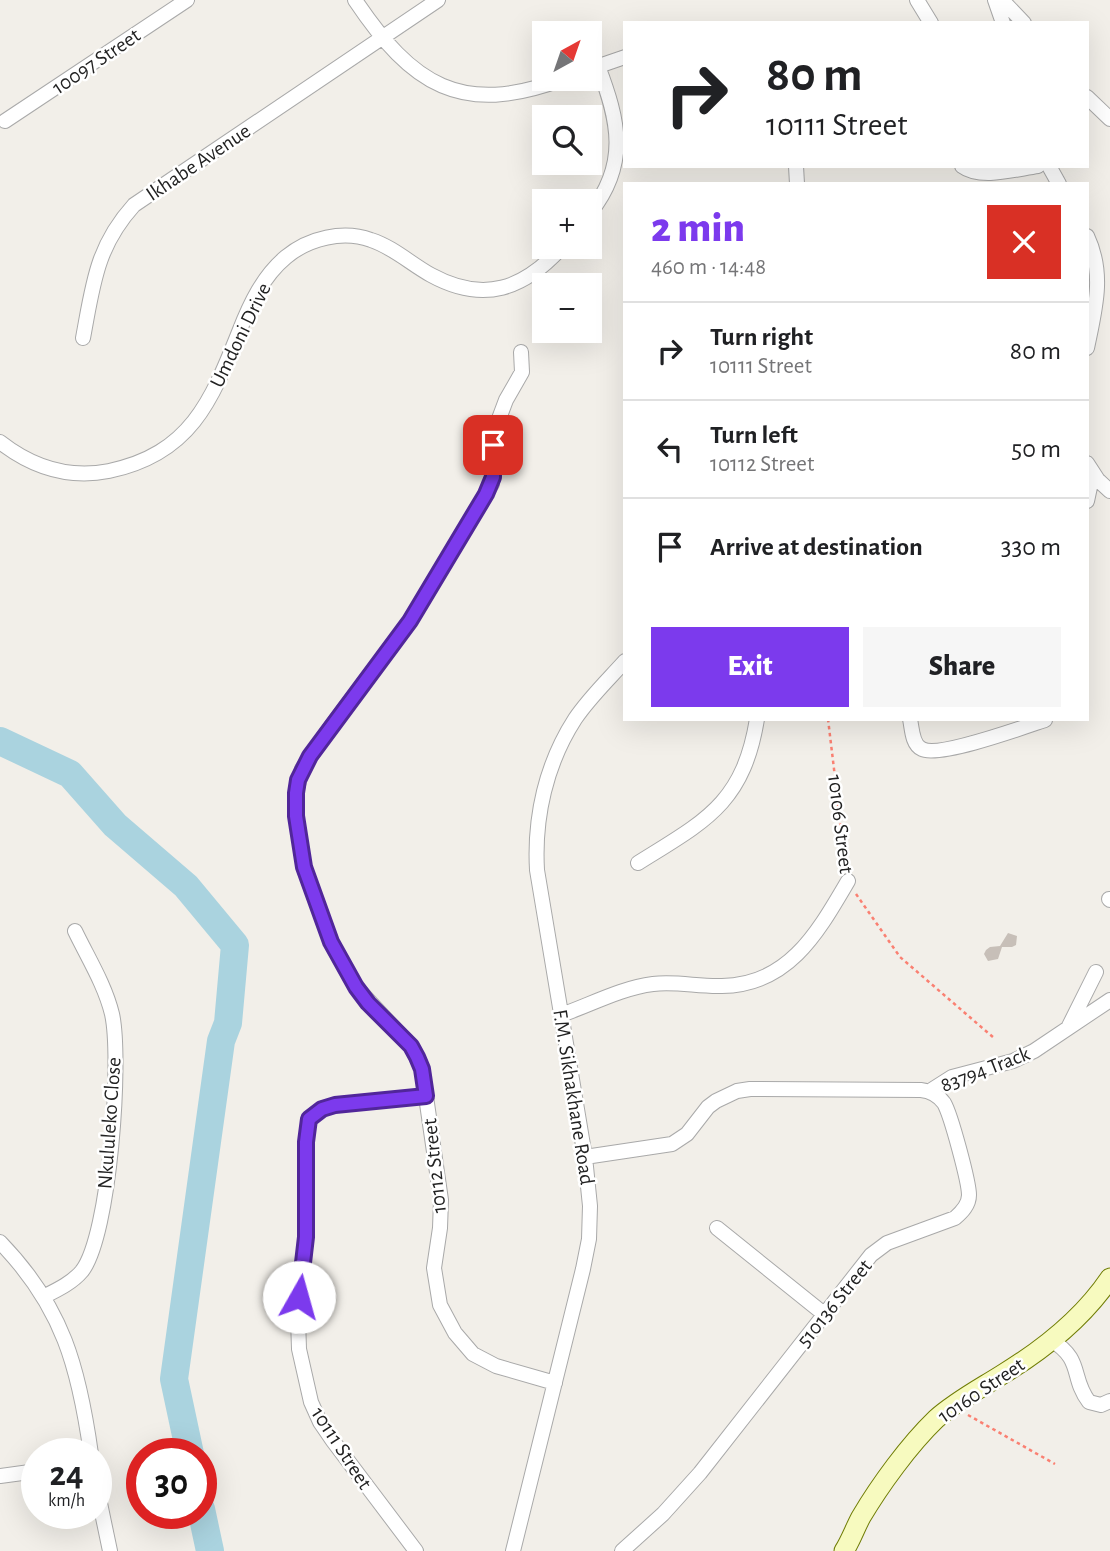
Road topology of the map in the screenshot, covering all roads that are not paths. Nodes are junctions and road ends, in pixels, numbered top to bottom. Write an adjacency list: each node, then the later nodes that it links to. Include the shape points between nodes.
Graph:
1 (187, 0): 17 (street, 10097 Street)
2 (355, 0): 10 (street)
3 (438, 0): 10 (street, Ikhabe Avenue)
4 (916, 0): 7 (street)
5 (995, 0): 8 (street)
6 (1002, 0): 9 (street)
7 (930, 21)
8 (1002, 21)
9 (1022, 21)
10 (382, 38): 14 (street, via 412,68 455,90 480,94); 23 (street, Ikhabe Avenue, via 134,205 113,231 100,258)
11 (623, 58): 12 (street)
12 (602, 64)
13 (602, 84): 20 (street, via 614,110 617,150)
14 (532, 89)
15 (1089, 99): 16 (street)
16 (1110, 119)
17 (5, 121)
18 (965, 168): 19 (street, via 986,172)
19 (1021, 168)
20 (602, 195)
21 (1089, 240): 24 (street, via 1099,279)
22 (550, 259): 26 (street, Umdoni Drive, via 521,282 489,289 450,284 373,240 356,236 314,240 287,257 267,278 249,307 203,410 187,431 145,462 74,474 36,464)
23 (83, 338)
24 (1089, 338)
25 (521, 352): 41 (street, 10112 Street, via 522,372 494,432 492,484 410,621 310,756 296,793 304,867 331,942 368,1003 411,1046 422,1069)
26 (0, 442)
27 (1090, 468): 28 (street)
28 (1110, 491)
29 (623, 663): 38 (street, F.M. Sikhakhane Road, via 565,736 541,805 537,870)
30 (757, 721): 33 (street, via 747,761 724,803)
31 (910, 721): 32 (street, via 915,742 927,751 956,748)
32 (1042, 721)
33 (638, 863)
34 (848, 881): 38 (street, via 812,940 766,976 722,986 649,985)
35 (75, 931): 46 (street, Nkululeko Close, via 112,1016 112,1139 101,1223 90,1257 70,1283)
36 (1096, 972): 39 (street)
37 (1109, 1000): 39 (street, 83794 Track)
38 (561, 1015): 42 (street, F.M. Sikhakhane Road)
39 (1066, 1030): 40 (street, 83794 Track, via 1013,1061 952,1077)
40 (930, 1091): 42 (street, via 737,1091 708,1107 673,1144); 47 (street, 510136 Street, via 947,1110 969,1195 967,1204 955,1218 881,1247)
41 (426, 1096): 49 (street, 10112 Street, via 442,1212 434,1268 440,1305 472,1354); 56 (street, 10111 Street, via 335,1105 309,1119 298,1319 299,1349 320,1422)
42 (585, 1157): 49 (street, F.M. Sikhakhane Road, via 589,1239)
43 (717, 1228): 47 (street)
44 (0, 1242): 46 (street)
45 (1110, 1278): 48 (street, 10160 Street)
46 (43, 1297): 51 (street, via 78,1376)
47 (824, 1314): 58 (street, 510136 Street, via 700,1473)
48 (1051, 1340): 50 (street, via 1072,1357 1089,1402 1101,1405); 59 (street, 10160 Street, via 941,1416 901,1461 861,1517)
49 (555, 1383): 57 (street, F.M. Sikhakhane Road)
50 (1110, 1401)
51 (88, 1438)
52 (21, 1473): 53 (street)
53 (0, 1476)
54 (105, 1529): 55 (street)
55 (110, 1551)
56 (416, 1551)
57 (513, 1551)
58 (622, 1551)
59 (844, 1551)

